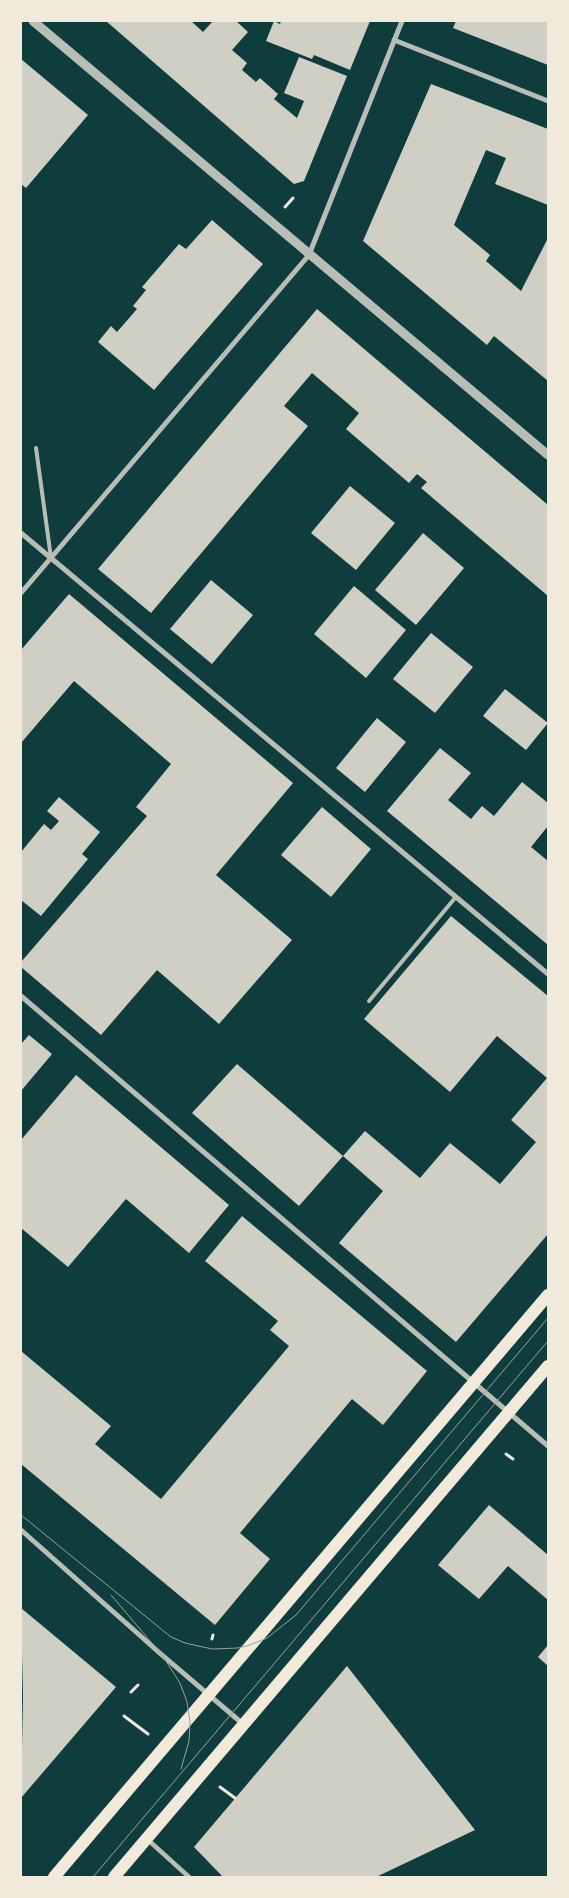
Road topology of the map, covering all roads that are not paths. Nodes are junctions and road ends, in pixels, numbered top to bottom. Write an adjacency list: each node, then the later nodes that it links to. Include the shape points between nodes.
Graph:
1 (33, 21): 5 (street)
2 (402, 21): 3 (street)
3 (394, 40): 4 (street); 5 (street)
4 (548, 101)
5 (308, 255): 7 (street); 9 (street)
6 (36, 448): 9 (lane)
7 (548, 455)
8 (21, 533): 9 (street)
9 (51, 558): 10 (street); 11 (street)
10 (21, 593)
11 (455, 898): 12 (street); 14 (lane)
12 (548, 974)
13 (21, 996): 17 (street)
14 (369, 1001)
15 (548, 1295): 17 (main road)
16 (548, 1366): 18 (main road)
17 (473, 1383): 18 (street); 21 (main road)
18 (508, 1413): 19 (street); 22 (main road)
19 (548, 1446)
20 (21, 1530): 21 (street)
21 (209, 1694): 22 (street); 24 (main road)
22 (244, 1724): 23 (main road)
23 (146, 1838): 25 (main road); 26 (street)
24 (54, 1877)
25 (114, 1877)
26 (189, 1877)

